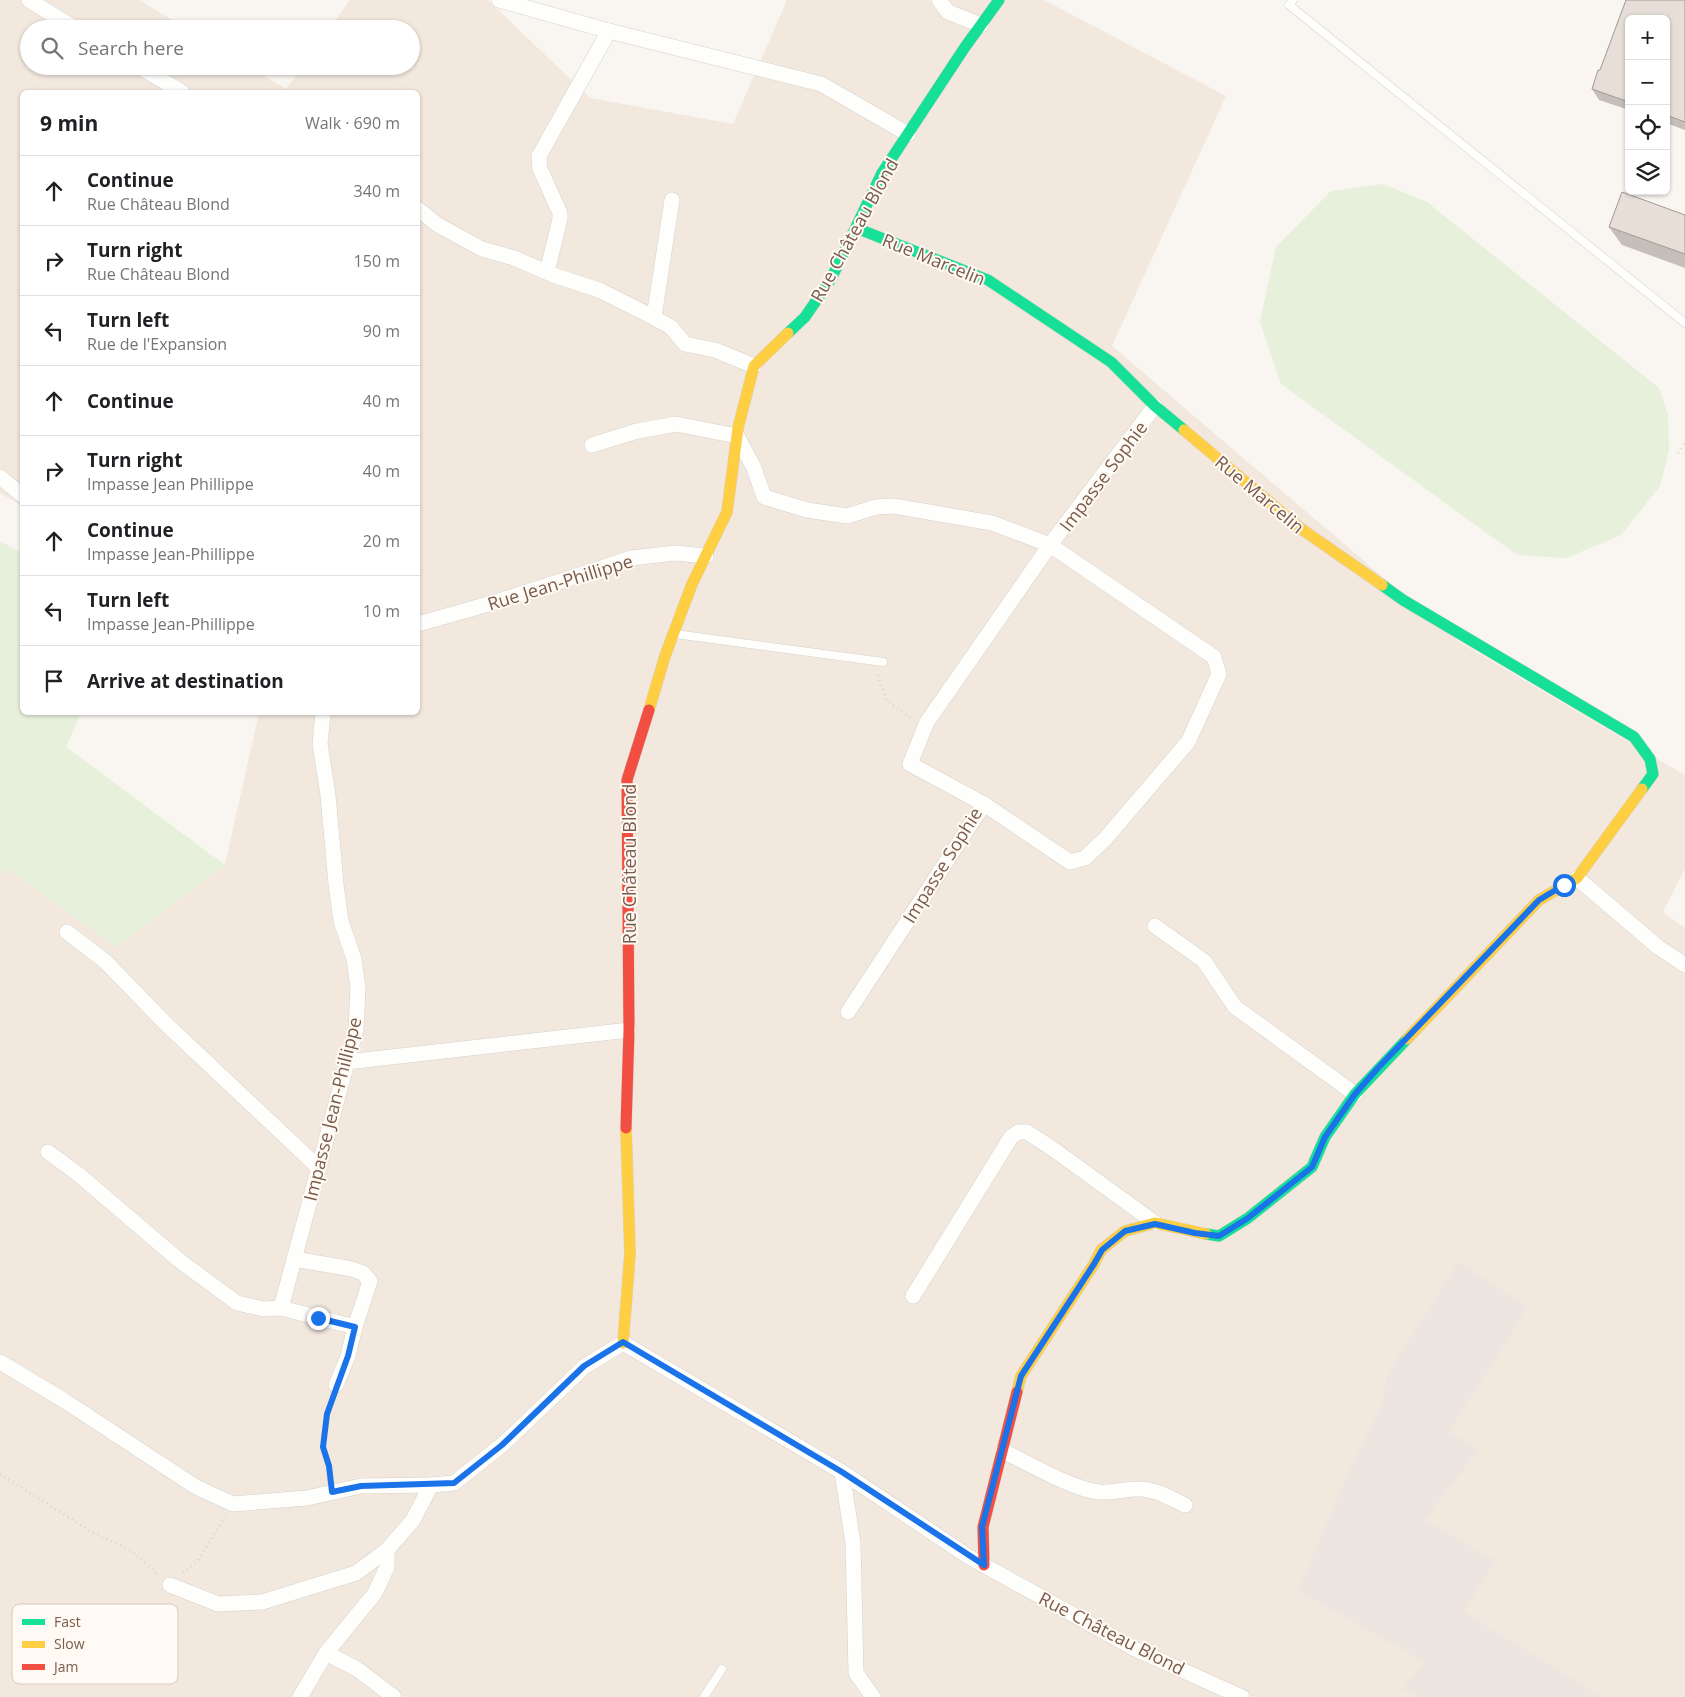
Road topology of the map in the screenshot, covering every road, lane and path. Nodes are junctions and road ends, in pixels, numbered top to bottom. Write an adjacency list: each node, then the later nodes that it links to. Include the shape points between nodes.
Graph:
1 (29, 0): 6 (street)
2 (939, 0): 7 (street, via 948,12)
3 (999, 0): 7 (street, Rue Château Blond)
4 (1293, 0): 17 (lane, via 1289,5)
5 (508, 2): 8 (street)
6 (61, 20)
7 (981, 25): 11 (street, Rue Château Blond)
8 (609, 31): 11 (street, via 821,84); 15 (street, via 539,156 540,169 560,213)
9 (153, 75): 10 (street)
10 (179, 90)
11 (908, 134): 14 (street, Rue Château Blond, via 882,173)
12 (672, 200): 16 (street)
13 (420, 211): 15 (street, via 438,226 482,249)
14 (856, 228): 18 (street, Rue Château Blond, via 831,279 805,317); 19 (street, Rue Marcelin, via 988,280 1111,362)
15 (547, 272): 16 (street, via 599,290)
16 (654, 318): 18 (street, via 671,327 685,344 715,350)
17 (1684, 322)
18 (754, 366): 20 (street, Rue Château Blond)
19 (1155, 406): 26 (street, Impasse Sophie); 35 (street, Rue Marcelin, via 1300,528 1402,600 1634,737 1650,759 1653,774)
20 (737, 436): 22 (street, via 676,424 637,431); 26 (street, via 754,468 764,497 807,510 847,516 876,507 903,507 992,523); 27 (street, Rue Château Blond, via 727,512)
21 (1685, 442): 23 (path)
22 (592, 445)
23 (1678, 453)
24 (0, 478): 25 (street)
25 (20, 493)
26 (1050, 545): 33 (street, Impasse Sophie); 34 (street, Impasse Sophie, via 1214,657 1219,674 1188,742 1085,858 1070,862)
27 (706, 556): 28 (street, Rue Jean-Phillippe, via 675,553 632,558); 29 (street, Rue Château Blond)
28 (420, 623)
29 (673, 634): 30 (lane); 40 (street, Rue Château Blond, via 628,780)
30 (874, 660): 31 (lane); 33 (path, via 886,700)
31 (883, 662)
32 (323, 715): 41 (street, Impasse Jean-Phillippe, via 320,744 341,921 354,959 358,988 356,1029)
33 (925, 728): 34 (street, Impasse Sophie, via 910,764)
34 (984, 804): 39 (street, Impasse Sophie)
35 (1577, 878): 38 (street, via 1658,947); 42 (street, via 1539,900)
36 (1155, 926): 42 (street, via 1204,961 1235,1007)
37 (68, 932): 44 (street, via 106,962 165,1023)
38 (1685, 965)
39 (848, 1012)
40 (629, 1030): 41 (street); 50 (street, Rue Château Blond, via 626,1142 630,1254)
41 (347, 1062): 44 (street, Impasse Jean-Phillippe)
42 (1355, 1094): 45 (street, via 1325,1137 1312,1167 1248,1218 1219,1236)
43 (48, 1152): 48 (street, via 180,1261 237,1303 263,1309)
44 (318, 1168): 46 (street, Impasse Jean-Phillippe)
45 (1155, 1224): 47 (street, via 1053,1149 1027,1132 1018,1132 1011,1137); 53 (street, via 1125,1231 1102,1250 1021,1376)
46 (294, 1259): 48 (street, Impasse Jean-Phillippe); 49 (street, via 363,1273 370,1281)
47 (913, 1296)
48 (281, 1308): 49 (street)
49 (355, 1327): 52 (street)
50 (623, 1342): 54 (street, Rue Château Blond); 56 (street, via 584,1366 502,1445 454,1483)
51 (0, 1362): 58 (street, via 66,1401 196,1487)
52 (336, 1385): 57 (path, via 327,1414 323,1447)
53 (1003, 1451): 59 (street, via 1078,1487 1098,1492 1139,1489); 61 (street, via 982,1527)
54 (842, 1472): 61 (street, Rue Château Blond); 68 (street, via 853,1543 856,1673)
55 (0, 1474): 62 (path, via 92,1532 132,1552)
56 (431, 1485): 57 (street, via 361,1486); 60 (street, via 412,1520)
57 (332, 1492): 58 (street, via 307,1498)
58 (233, 1504): 62 (path, via 198,1560)
59 (1185, 1504)
60 (387, 1550): 62 (street, via 356,1574 262,1602 218,1604); 63 (street, via 387,1567 375,1593)
61 (984, 1565): 69 (street, Rue Château Blond, via 1135,1649)
62 (170, 1585)
63 (326, 1653): 65 (street); 66 (street, via 357,1669)
64 (722, 1669): 67 (lane)
65 (300, 1697)
66 (394, 1697)
67 (704, 1697)
68 (873, 1697)
69 (1242, 1697)

